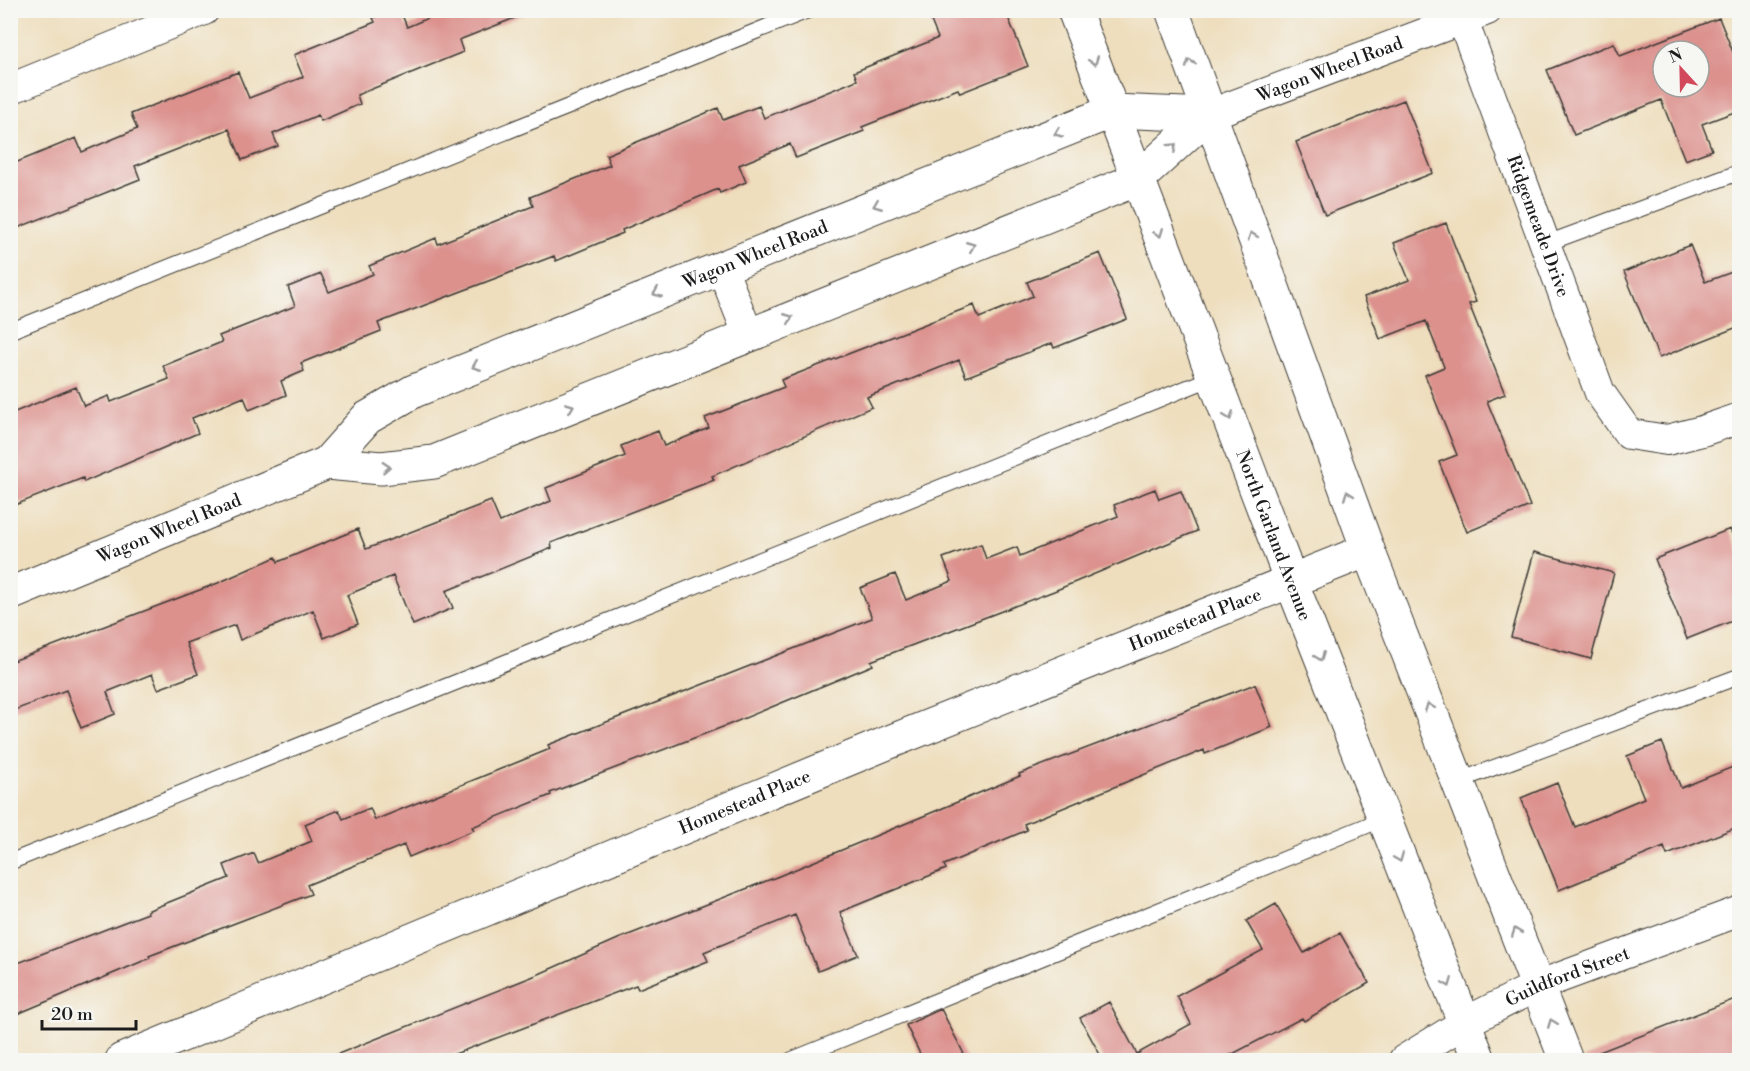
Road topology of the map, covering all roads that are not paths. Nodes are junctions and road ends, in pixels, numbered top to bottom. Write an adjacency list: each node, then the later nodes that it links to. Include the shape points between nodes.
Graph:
1 (204, 10): 6 (street)
2 (809, 10): 13 (lane)
3 (1074, 10): 7 (street, North Garland Avenue, one-way to 7)
4 (1172, 10): 8 (street, one-way to 4)
5 (1469, 14): 8 (street, Wagon Wheel Road); 11 (street, Ridgemeade Drive)
6 (10, 89)
7 (1113, 111): 8 (street, Wagon Wheel Road); 10 (street, North Garland Avenue); 12 (street, Wagon Wheel Road, one-way to 12)
8 (1208, 115): 10 (street, Wagon Wheel Road, one-way to 8); 18 (street, one-way to 8)
9 (1740, 172): 11 (lane)
10 (1138, 179): 14 (street, Wagon Wheel Road, one-way to 10); 15 (street, North Garland Avenue, one-way to 15)
11 (1545, 244): 16 (street, Ridgemeade Drive, via 1600,393 1629,434 1666,440)
12 (722, 268): 14 (street); 17 (street, Wagon Wheel Road, one-way to 17, via 414,391 367,418)
13 (10, 331)
14 (748, 334): 17 (street, Wagon Wheel Road, one-way to 14, via 381,468 434,462)
15 (1214, 377): 19 (street, North Garland Avenue, one-way to 19); 24 (lane)
16 (1740, 418)
17 (327, 463): 20 (street, Wagon Wheel Road)
18 (1368, 550): 19 (street, Homestead Place); 22 (street, one-way to 18)
19 (1291, 581): 23 (street, North Garland Avenue, one-way to 23); 28 (street, Homestead Place, via 887,743)
20 (10, 594)
21 (1740, 676): 22 (lane)
22 (1458, 782): 26 (street, one-way to 22)
23 (1383, 819): 27 (street, North Garland Avenue, one-way to 27); 29 (lane)
24 (10, 862)
25 (1740, 911): 26 (street, Guildford Street)
26 (1537, 986): 27 (street, Guildford Street); 32 (street, one-way to 26)
27 (1464, 1023): 30 (street, Guildford Street); 31 (street, North Garland Avenue)
28 (122, 1060)
29 (791, 1060)
30 (1404, 1060)
31 (1479, 1060)
32 (1566, 1060)

